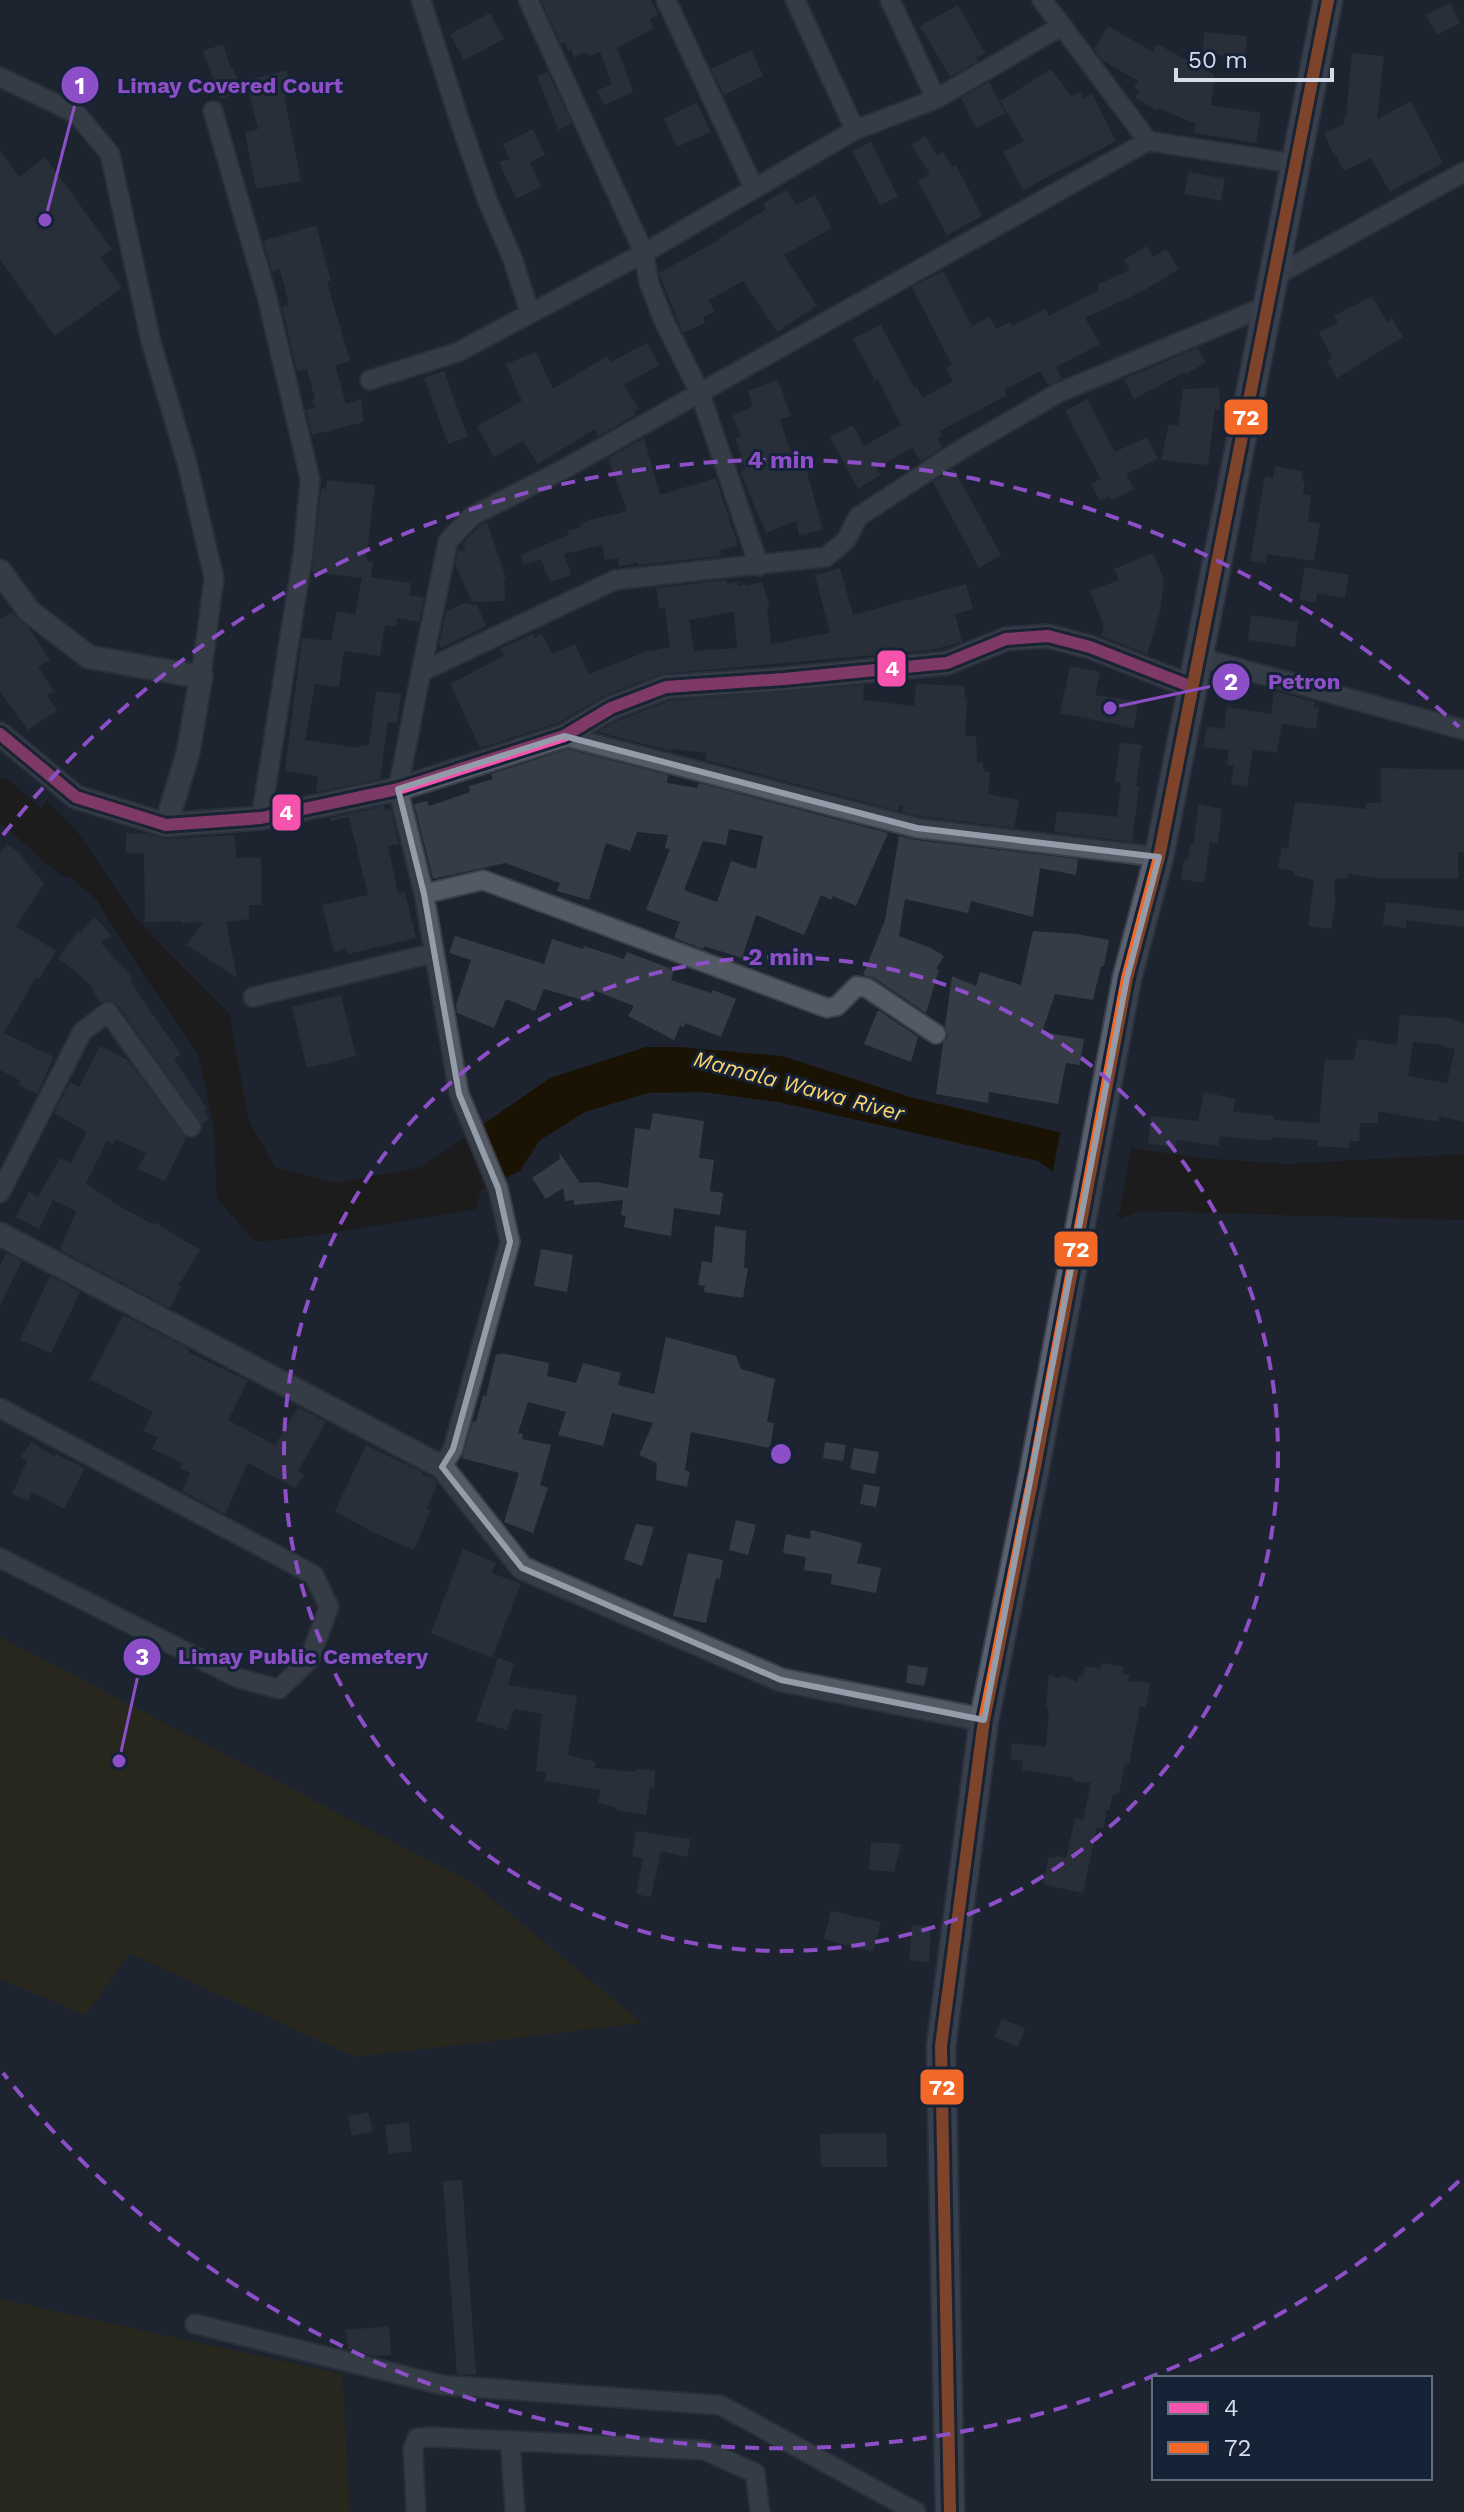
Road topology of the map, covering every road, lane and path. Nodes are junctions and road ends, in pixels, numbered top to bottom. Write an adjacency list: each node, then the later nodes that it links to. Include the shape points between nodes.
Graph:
1 (421, 0): 20 (street)
2 (528, 0): 17 (street)
3 (666, 0): 16 (street)
4 (795, 0): 12 (street)
5 (890, 0): 10 (street)
6 (1042, 0): 8 (street)
7 (1326, 7): 14 (main road)
8 (1062, 26): 10 (street); 13 (street)
9 (0, 77): 27 (street, via 77,114 110,154 151,342 214,578)
10 (936, 99): 12 (street)
11 (213, 111): 33 (street, via 267,297 310,479)
12 (855, 130): 16 (street)
13 (1148, 141): 14 (street); 22 (street)
14 (1297, 164): 18 (main road)
15 (1464, 172): 18 (street)
16 (754, 188): 17 (street)
17 (644, 253): 20 (street); 22 (street, via 664,321)
18 (1275, 276): 19 (main road)
19 (1269, 305): 23 (street, via 1058,393 858,517 846,540 826,557); 25 (main road)
20 (530, 313): 21 (street, via 458,352)
21 (370, 380)
22 (700, 393): 23 (street); 26 (street, via 472,516 448,541)
23 (759, 566): 26 (street, via 615,580)
24 (0, 571): 27 (street, via 29,611 89,657)
25 (1198, 657): 28 (main road); 29 (street)
26 (421, 672): 32 (street)
27 (201, 677): 34 (street, via 188,753)
28 (1192, 687): 31 (street, via 1048,636 1006,639 947,663 666,687 611,708); 35 (main road)
29 (1464, 730)
30 (1, 734): 34 (street, via 76,797)
31 (564, 736): 32 (street); 35 (street, via 917,828)
32 (398, 789): 33 (street); 36 (street)
33 (261, 818): 34 (street)
34 (166, 825)
35 (1159, 857): 46 (main road, via 1102,1101)
36 (424, 894): 37 (street); 39 (street, via 483,880 827,1008 837,1006 857,986 867,988)
37 (434, 953): 38 (street); 44 (street, via 459,1094 498,1188 510,1242 453,1449)
38 (253, 997)
39 (936, 1034)
40 (191, 1127): 41 (street, via 108,1012 82,1032)
41 (0, 1193)
42 (0, 1234): 44 (street)
43 (0, 1408): 45 (street, via 314,1575 329,1607 309,1660 279,1689 238,1678)
44 (442, 1467): 46 (street, via 522,1568 781,1680)
45 (0, 1558)
46 (984, 1720): 53 (main road, via 941,2046)
47 (195, 2324): 52 (street, via 442,2385 720,2405)
48 (510, 2440): 49 (street, via 417,2438); 50 (street); 51 (street, via 704,2450 755,2473)
49 (416, 2512)
50 (515, 2512)
51 (760, 2512)
52 (916, 2512)
53 (950, 2512)

